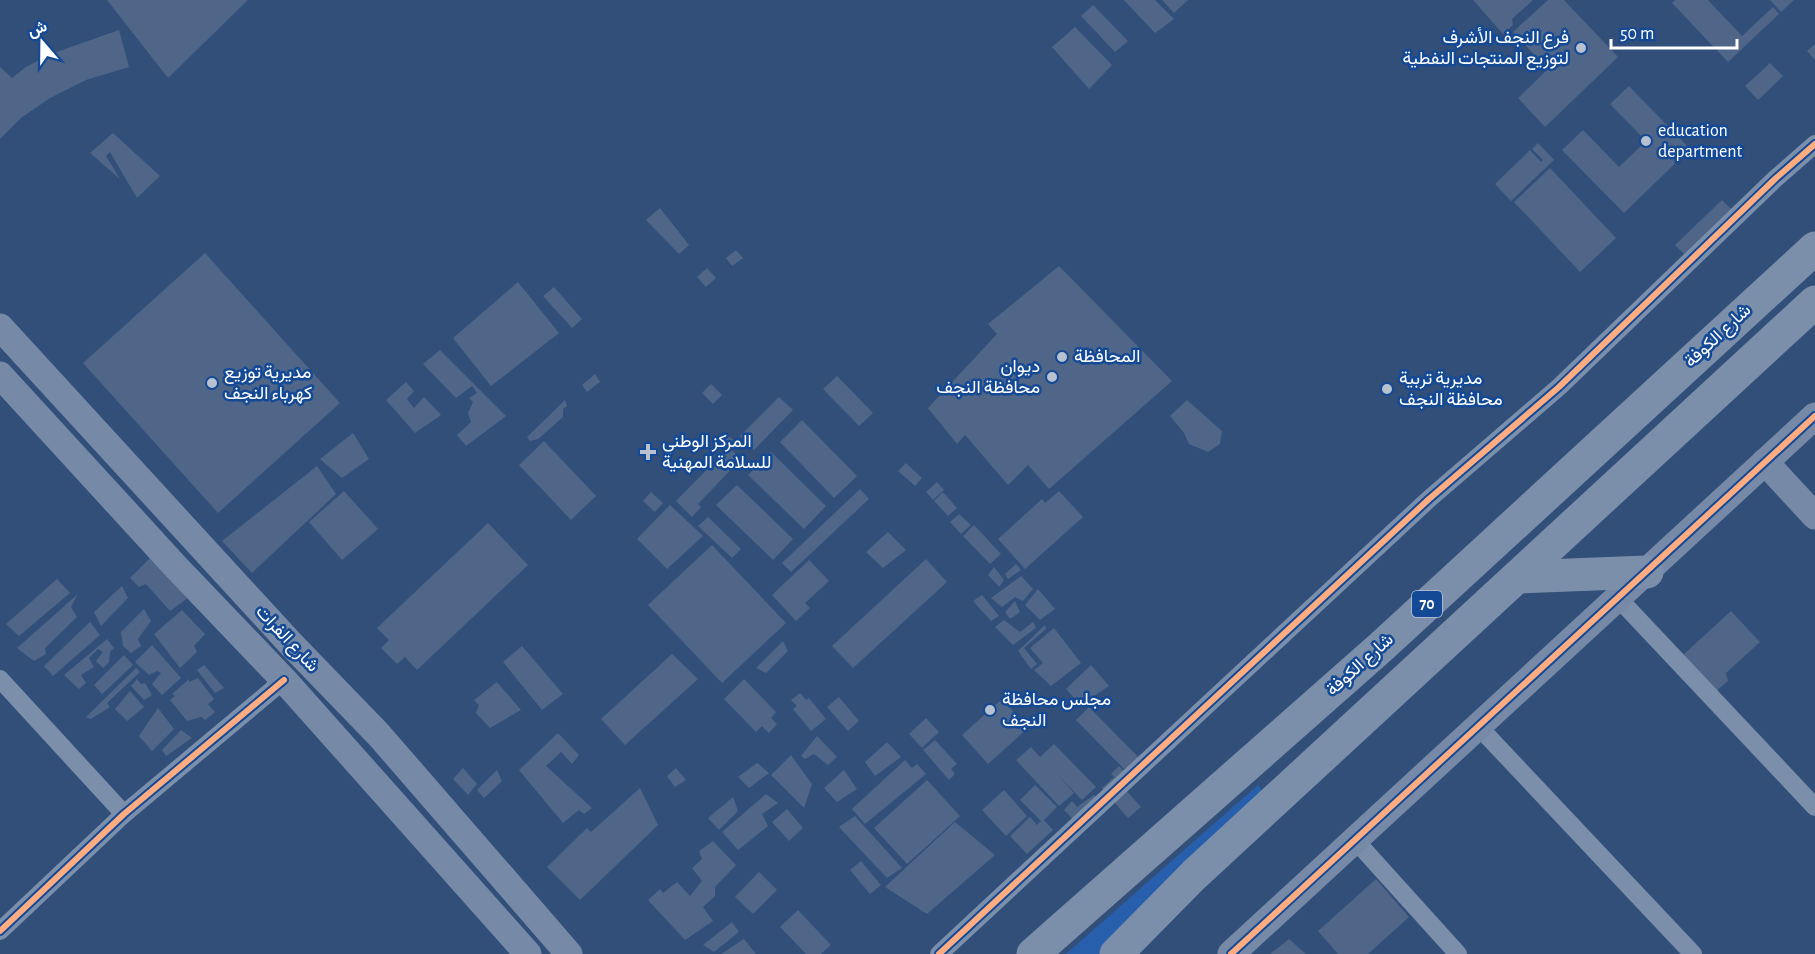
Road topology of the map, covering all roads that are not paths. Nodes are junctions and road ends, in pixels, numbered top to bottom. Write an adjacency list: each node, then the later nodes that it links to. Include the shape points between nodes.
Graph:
1 (1815, 144): 25 (street, via 1559,387 1429,499)
2 (1815, 248): 26 (highway, شارع الكوفة / 70, via 1381,646)
3 (1815, 302): 14 (highway, 70)
4 (0, 327): 8 (main road, شارع الفرات)
5 (0, 375): 10 (main road, شارع الفرات)
6 (1815, 416): 7 (main road)
7 (1765, 462): 9 (main road); 13 (main road)
8 (159, 501): 10 (main road, via 152,520); 11 (main road, شارع الفرات)
9 (1815, 516)
10 (136, 522): 12 (main road, شارع الفرات)
11 (201, 546): 12 (main road, via 189,555); 24 (main road, شارع الفرات, via 379,735)
12 (181, 572): 17 (main road, شارع الفرات)
13 (1647, 572): 14 (highway); 15 (main road)
14 (1520, 576): 27 (highway, 70, via 1194,875)
15 (1618, 598): 18 (main road); 19 (street)
16 (0, 679): 20 (street)
17 (284, 680): 20 (street); 23 (main road, شارع الفرات)
18 (1478, 726): 21 (main road); 30 (street)
19 (1815, 807)
20 (123, 814): 22 (street)
21 (1355, 840): 28 (main road); 29 (street)
22 (0, 931)
23 (528, 954)
24 (569, 954)
25 (939, 954)
26 (1033, 954)
27 (1116, 954)
28 (1231, 954)
29 (1458, 954)
30 (1693, 954)

